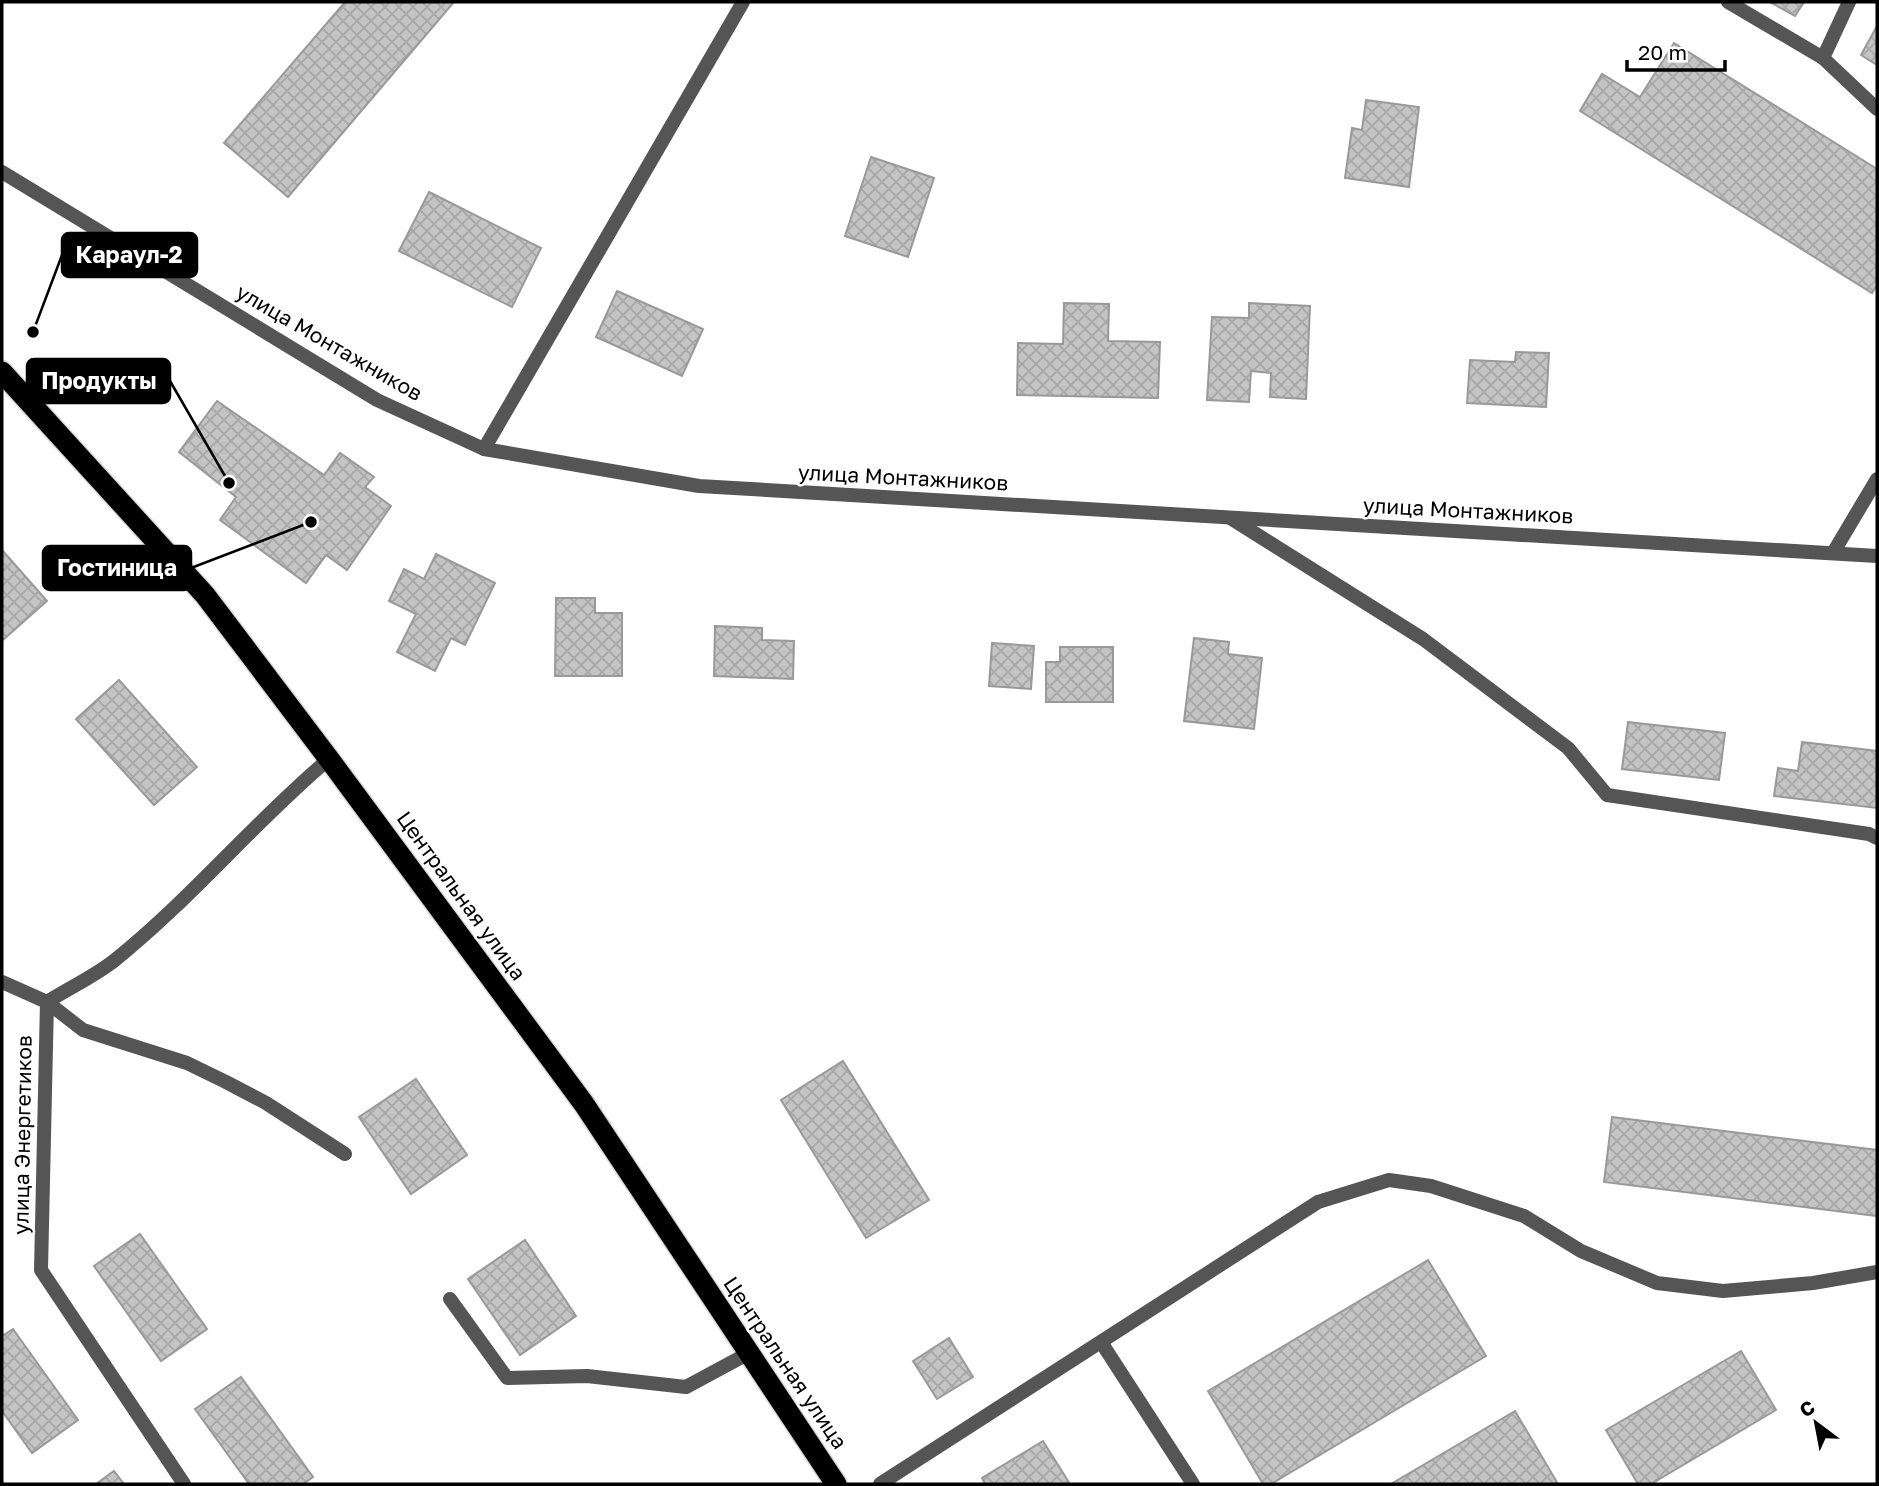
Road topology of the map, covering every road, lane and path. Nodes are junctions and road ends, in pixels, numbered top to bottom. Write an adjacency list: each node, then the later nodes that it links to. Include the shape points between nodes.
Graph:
1 (743, 2): 8 (street)
2 (1728, 2): 4 (street)
3 (1849, 2): 4 (street)
4 (1823, 58): 5 (street)
5 (1877, 109)
6 (2, 172): 8 (street, улица Монтажников, via 377,400)
7 (2, 372): 13 (highway, Центральная улица, via 205,595)
8 (484, 449): 10 (street, улица Монтажников, via 699,486)
9 (1877, 479): 11 (street)
10 (1231, 519): 11 (street, улица Монтажников); 14 (street, via 1423,639 1568,748 1607,795)
11 (1833, 553): 12 (street, улица Монтажников)
12 (1877, 556)
13 (329, 759): 16 (street, via 284,797 189,896 113,962); 21 (highway, Центральная улица, via 584,1104)
14 (1877, 838)
15 (2, 982): 16 (street)
16 (47, 1002): 17 (street, via 83,1030 187,1063 226,1082); 22 (street, улица Энергетиков, via 41,1270)
17 (345, 1154)
18 (1877, 1272): 20 (street, via 1723,1291 1657,1283 1581,1251 1524,1216 1430,1186 1389,1180 1318,1202)
19 (450, 1299): 21 (street, via 507,1378 587,1376 686,1387)
20 (1101, 1342): 24 (street); 25 (street)
21 (748, 1353): 23 (highway, Центральная улица)
22 (184, 1484)
23 (836, 1484)
24 (880, 1484)
25 (1192, 1484)

